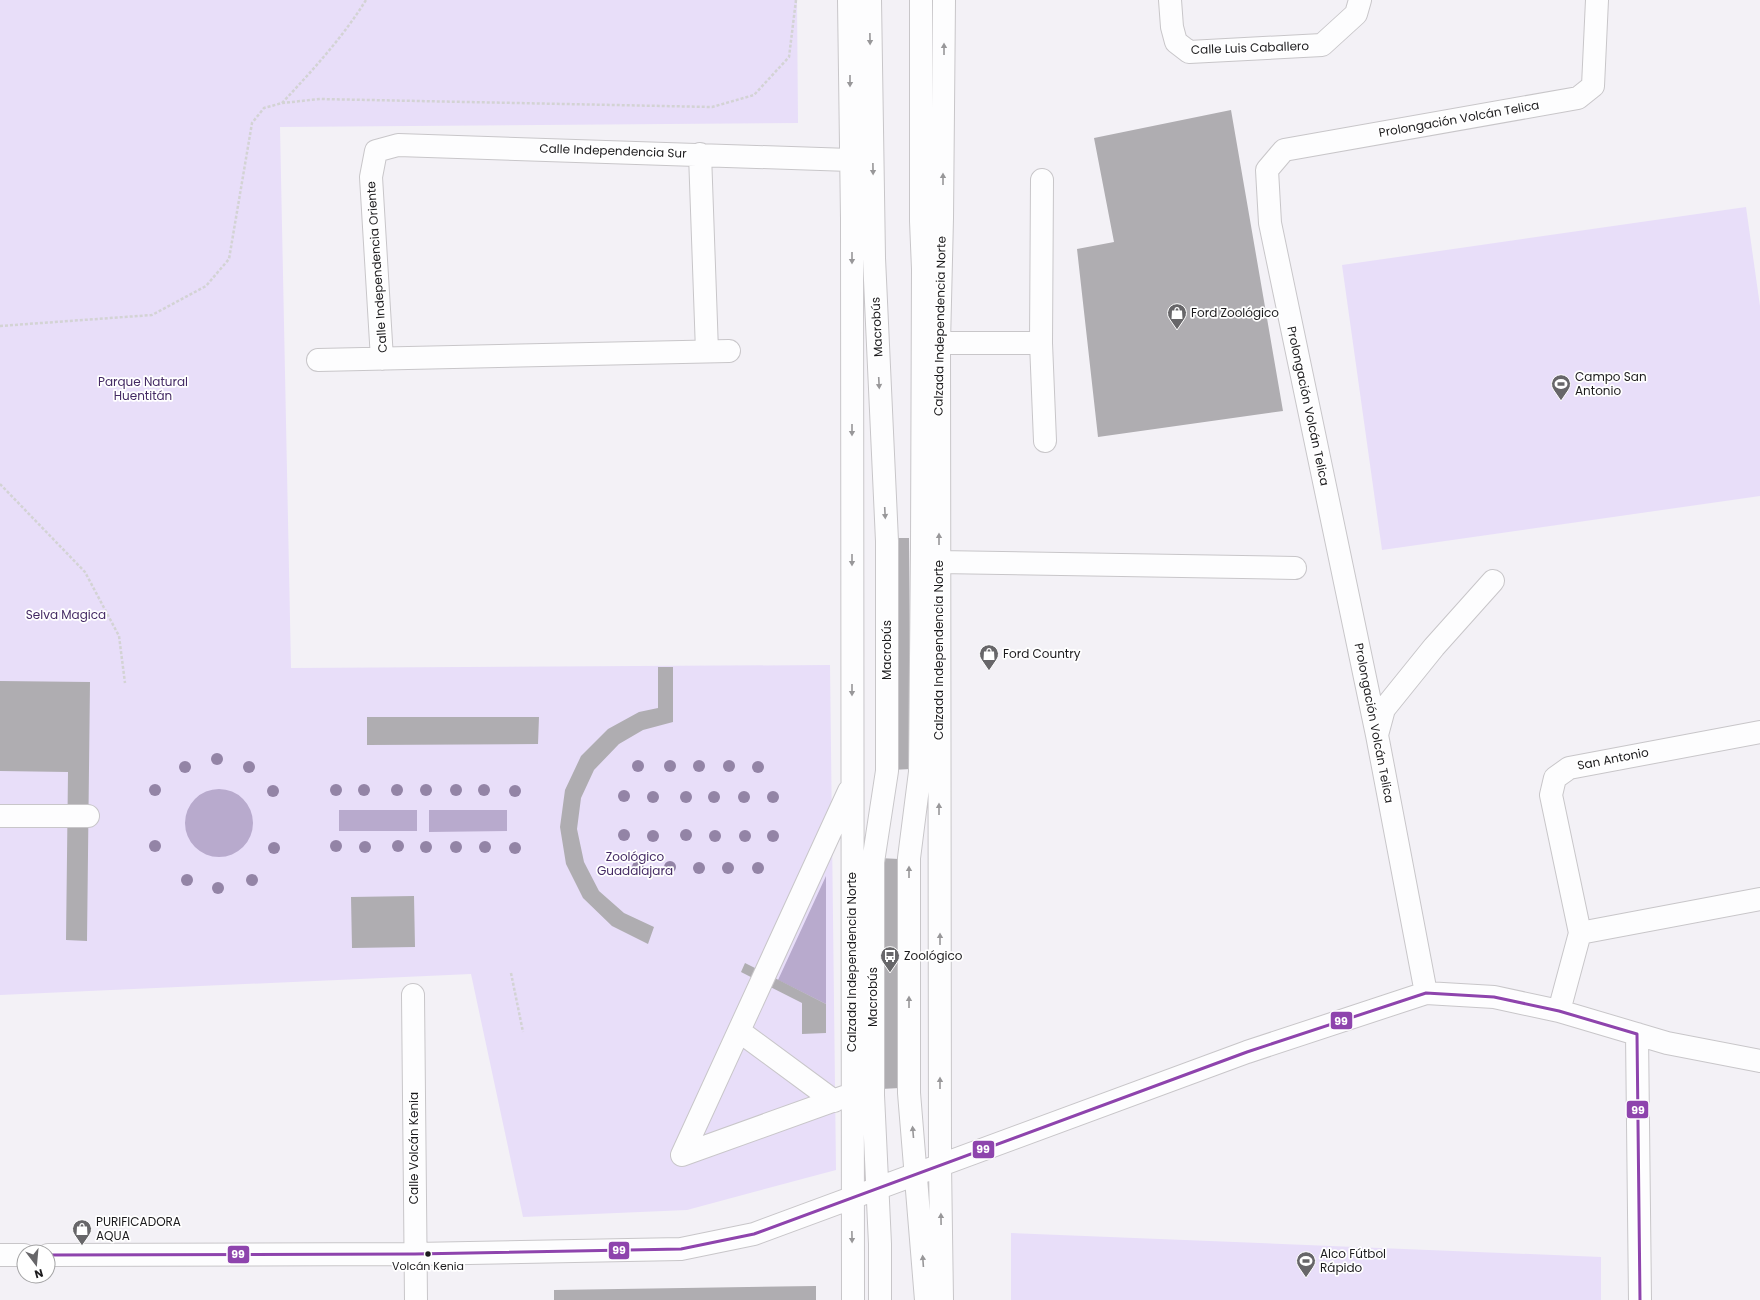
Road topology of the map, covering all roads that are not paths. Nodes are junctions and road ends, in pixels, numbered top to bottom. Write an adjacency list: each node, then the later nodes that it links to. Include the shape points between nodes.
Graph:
1 (849, 0): 10 (street, Calzada Independencia Norte, one-way to 10)
2 (870, 0): 38 (street, Macrobús, one-way to 38, via 874,258 887,540 887,771 873,862 873,1095)
3 (921, 0): 37 (street, one-way to 3, via 909,1092 909,866 920,772 923,269)
4 (944, 0): 13 (street, Calzada Independencia Norte, one-way to 4)
5 (1170, 0): 6 (street, Calle Luis Caballero, via 1176,42 1189,52 1322,45 1356,14)
6 (1360, 0)
7 (1597, 0): 23 (street, Prolongación Volcán Telica, via 1593,86 1578,98 1284,150 1267,170 1270,223)
8 (376, 151): 9 (street, Calle Independencia Sur, via 398,145); 16 (street, Calle Independencia Oriente, via 371,177)
9 (700, 154): 10 (street, Calle Independencia Sur); 15 (street)
10 (850, 160): 24 (street, Calzada Independencia Norte, one-way to 24)
11 (1042, 180): 12 (street)
12 (1041, 343): 13 (street); 18 (street)
13 (939, 344): 19 (street, Calzada Independencia Norte, one-way to 13)
14 (729, 350): 15 (street)
15 (707, 352): 16 (street)
16 (382, 359): 17 (street)
17 (318, 360)
18 (1045, 441)
19 (939, 562): 20 (street); 36 (street, Calzada Independencia Norte, one-way to 19)
20 (1295, 568)
21 (1493, 582): 23 (street, via 1434,647 1384,709)
22 (1760, 732): 28 (street, San Antonio, via 1569,768 1555,778 1551,795)
23 (1377, 735): 29 (street, Prolongación Volcán Telica)
24 (852, 785): 32 (street); 35 (street, Calzada Independencia Norte)
25 (0, 816): 26 (street)
26 (88, 816)
27 (1760, 899): 28 (street)
28 (1580, 933): 31 (street, San Antonio)
29 (1426, 993): 31 (street, via 1494,997); 36 (street, via 1247,1052)
30 (413, 995): 40 (street, Calle Volcán Kenia)
31 (1559, 1011): 33 (street)
32 (739, 1031): 35 (street); 35 (street, via 682,1156)
33 (1637, 1034): 34 (street, via 1667,1043); 49 (street)
34 (1760, 1061)
35 (843, 1098): 39 (street, Calzada Independencia Norte)
36 (940, 1164): 37 (street); 48 (street, Calzada Independencia Norte, one-way to 36)
37 (917, 1174): 38 (street); 47 (street, one-way to 37)
38 (876, 1189): 39 (street); 46 (street, Macrobús, via 880,1244)
39 (852, 1198): 40 (street, via 754,1234 682,1249); 45 (street, Calzada Independencia Norte, one-way to 45)
40 (415, 1254): 43 (street); 44 (street, Calle Volcán Kenia)
41 (0, 1255): 42 (street)
42 (16, 1255)
43 (56, 1255)
44 (416, 1300)
45 (853, 1300)
46 (880, 1300)
47 (926, 1300)
48 (942, 1300)
49 (1640, 1300)

